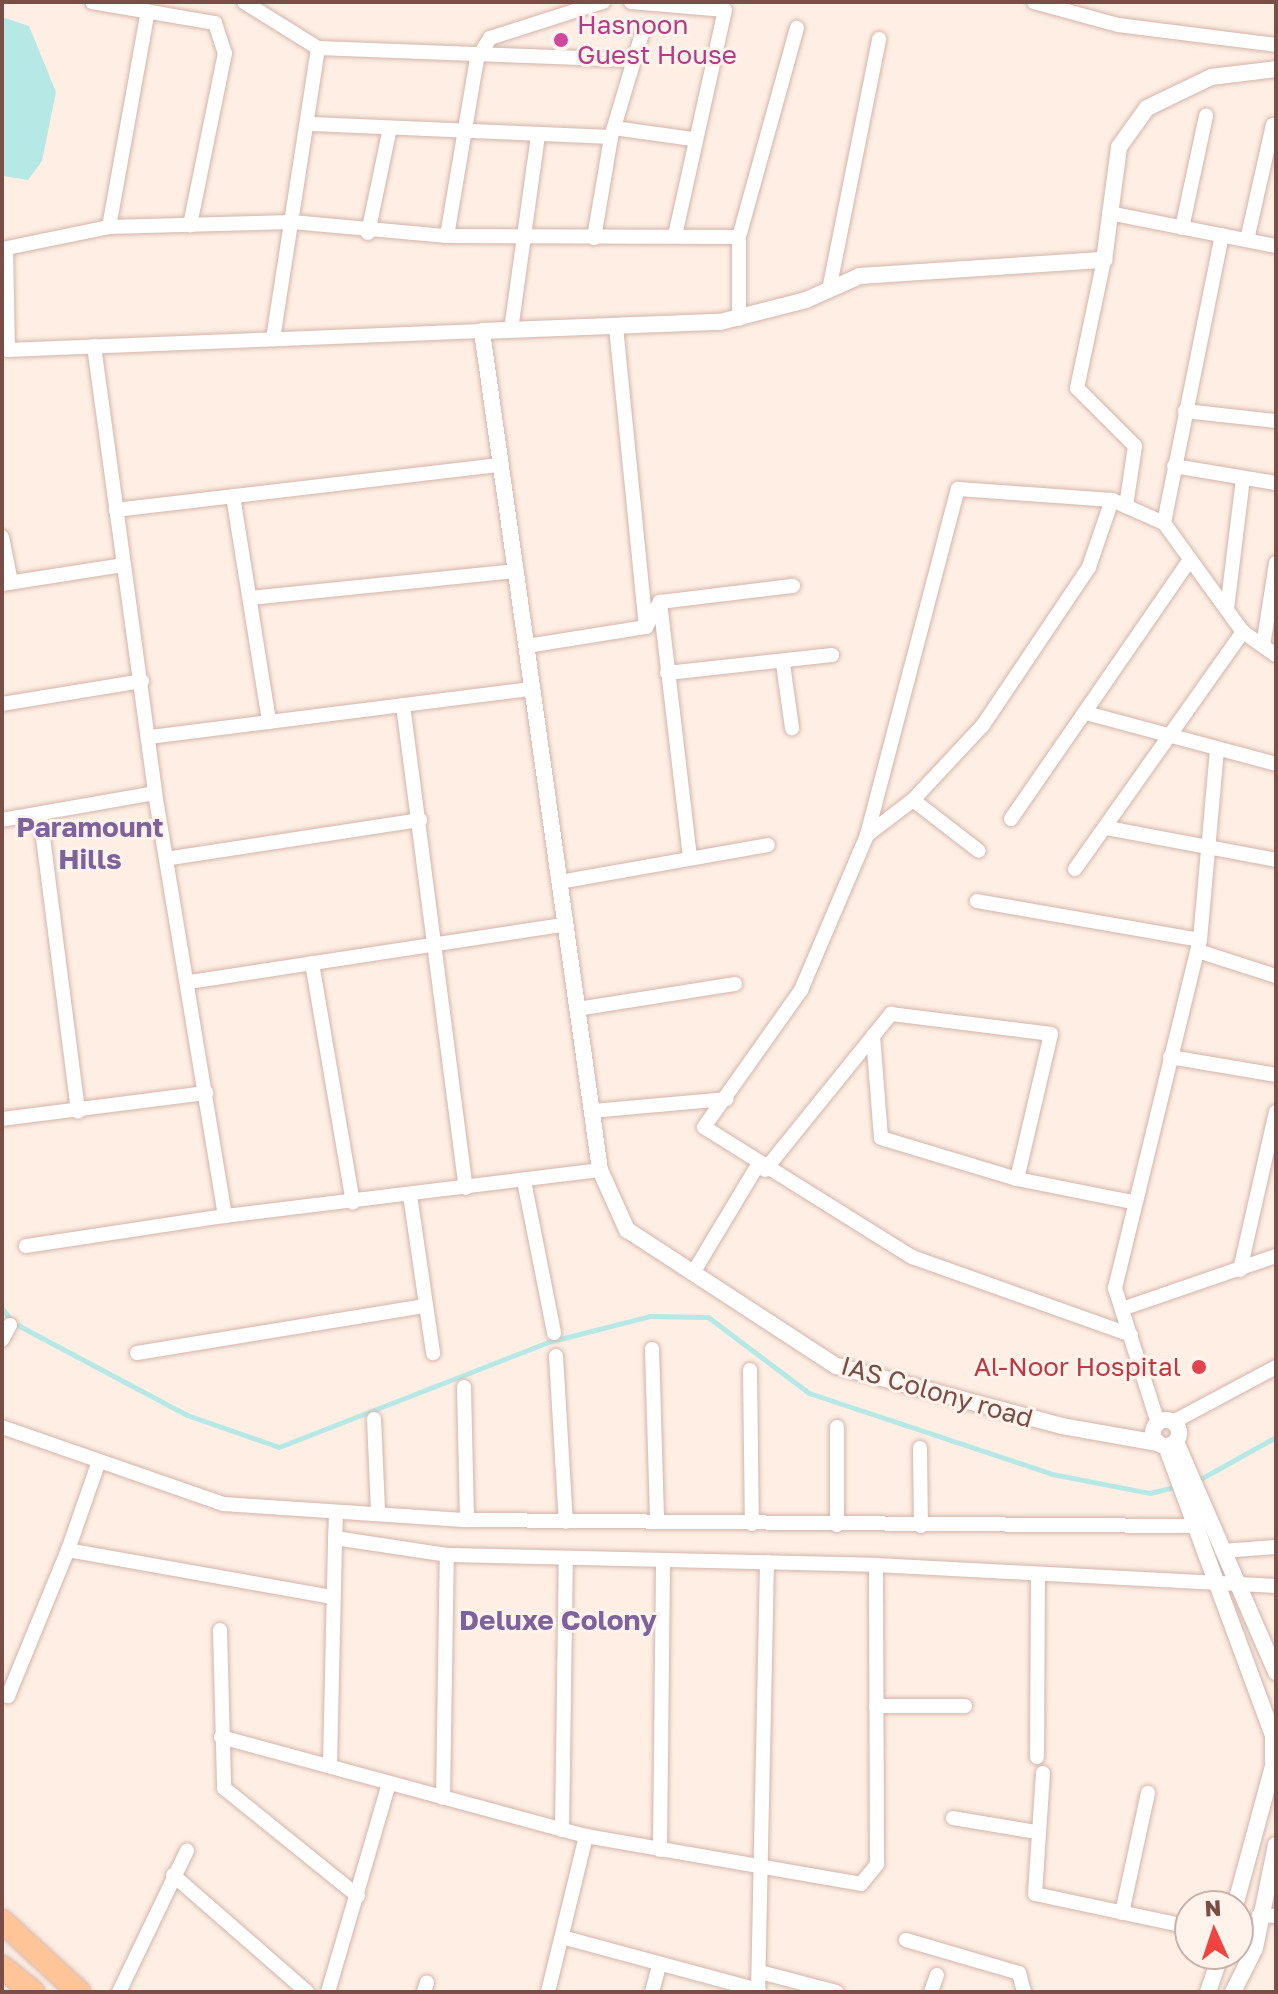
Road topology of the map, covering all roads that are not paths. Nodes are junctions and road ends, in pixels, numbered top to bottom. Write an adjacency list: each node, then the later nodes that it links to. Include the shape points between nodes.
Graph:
1 (92, 2): 6 (street)
2 (244, 2): 12 (street)
3 (603, 2): 13 (street, via 490,38)
4 (631, 2): 23 (street, via 725,10)
5 (1034, 2): 11 (street, via 1118,25)
6 (133, 5): 7 (street)
7 (148, 11): 26 (street, via 215,23 225,53); 27 (street)
8 (797, 28): 34 (street)
9 (643, 30): 14 (street)
10 (879, 39): 40 (street)
11 (1276, 45)
12 (318, 48): 13 (street); 17 (street)
13 (477, 59): 14 (street); 21 (street)
14 (632, 60): 20 (street)
15 (1276, 69): 24 (street, via 1211,77 1147,108 1119,147)
16 (1206, 116): 28 (street)
17 (312, 124): 19 (street); 25 (street)
18 (1273, 125): 36 (street)
19 (390, 128): 21 (street); 29 (street)
20 (612, 132): 22 (street); 23 (street); 35 (street)
21 (465, 133): 22 (street); 31 (street)
22 (538, 135): 32 (street)
23 (692, 139): 33 (street)
24 (1109, 213): 28 (street); 39 (street)
25 (292, 222): 26 (street); 29 (street); 45 (street)
26 (190, 225): 27 (street)
27 (109, 227): 38 (street)
28 (1182, 228): 30 (street)
29 (368, 233): 31 (street)
30 (1222, 235): 36 (street); 47 (street)
31 (447, 236): 32 (street)
32 (520, 236): 35 (street); 43 (street)
33 (675, 236): 34 (street); 35 (street)
34 (739, 237): 41 (street)
35 (594, 238)
36 (1247, 240): 37 (street)
37 (1276, 246)
38 (4, 249): 46 (street, via 8,350)
39 (1104, 260): 40 (street, via 860,276); 54 (street, via 1077,388 1135,446)
40 (829, 290): 41 (street)
41 (739, 319): 42 (street)
42 (616, 327): 43 (street); 67 (street)
43 (511, 330): 44 (street)
44 (482, 331): 45 (street); 49 (street, IAS Colony road)
45 (273, 339): 46 (street)
46 (94, 346): 55 (street)
47 (1185, 411): 48 (street); 50 (street)
48 (1276, 421)
49 (501, 465): 53 (street); 61 (street, IAS Colony road)
50 (1174, 466): 51 (street); 56 (street)
51 (1243, 479): 52 (street); 66 (street)
52 (1276, 483)
53 (233, 496): 55 (street); 64 (street)
54 (1119, 503): 56 (street); 86 (street, via 1089,567 983,725); 92 (street, via 958,489)
55 (116, 510): 60 (street)
56 (1164, 523): 58 (street)
57 (2, 537): 62 (street)
58 (1188, 562): 66 (street); 78 (street)
59 (1276, 563): 70 (street)
60 (123, 565): 62 (street); 74 (street)
61 (517, 571): 64 (street); 69 (street, IAS Colony road)
62 (6, 583)
63 (793, 586): 65 (street)
64 (250, 598): 79 (street)
65 (660, 602): 67 (street); 73 (street)
66 (1227, 609): 68 (street)
67 (646, 627): 69 (street)
68 (1243, 632): 70 (street); 81 (street)
69 (527, 646): 75 (street, IAS Colony road)
70 (1270, 650)
71 (832, 655): 72 (street)
72 (783, 664): 73 (street); 80 (street)
73 (667, 673): 96 (street)
74 (142, 681): 76 (street); 82 (street)
75 (532, 689): 77 (street); 100 (street, IAS Colony road)
76 (2, 704)
77 (403, 705): 79 (street); 90 (street)
78 (1086, 713): 81 (street); 88 (street)
79 (269, 722): 82 (street)
80 (792, 728)
81 (1170, 735): 83 (street); 91 (street)
82 (150, 737): 85 (street)
83 (1217, 749): 84 (street); 94 (street)
84 (1276, 764)
85 (155, 793): 87 (street); 97 (street)
86 (913, 800): 92 (street); 95 (street)
87 (40, 814): 89 (street); 116 (street)
88 (1011, 819)
89 (2, 820)
90 (420, 820): 97 (street); 103 (street)
91 (1107, 828): 94 (street); 99 (street)
92 (867, 835): 114 (street, via 801,990)
93 (768, 845): 96 (street)
94 (1211, 850): 98 (street); 104 (street)
95 (979, 851)
96 (690, 857): 100 (street)
97 (171, 858): 107 (street)
98 (1276, 860)
99 (1075, 869)
100 (560, 882): 102 (street, IAS Colony road)
101 (977, 901): 104 (street)
102 (566, 924): 103 (street); 109 (street, IAS Colony road)
103 (435, 945): 105 (street); 123 (street)
104 (1199, 946): 106 (street); 111 (street)
105 (312, 963): 107 (street); 126 (street)
106 (1276, 976)
107 (189, 982): 113 (street)
108 (735, 984): 109 (street)
109 (577, 1009): 115 (street, IAS Colony road)
110 (873, 1036): 119 (street); 121 (street, via 881,1138); 121 (street, via 891,1014 1051,1034)
111 (1170, 1057): 112 (street); 125 (street)
112 (1276, 1075)
113 (206, 1093): 116 (street); 127 (street)
114 (726, 1099): 115 (street); 119 (street, via 704,1127)
115 (592, 1111): 120 (street, IAS Colony road)
116 (78, 1112): 118 (street)
117 (1276, 1112): 130 (street)
118 (2, 1119)
119 (762, 1168): 131 (street); 136 (street, via 912,1257)
120 (600, 1170): 122 (street); 131 (street, IAS Colony road, via 627,1230)
121 (1017, 1179): 125 (street)
122 (524, 1181): 123 (street); 135 (street)
123 (466, 1188): 124 (street)
124 (410, 1195): 126 (street); 132 (street)
125 (1132, 1202): 133 (street, via 1115,1288)
126 (353, 1203): 127 (street)
127 (225, 1216): 128 (street)
128 (26, 1246)
129 (1276, 1256): 130 (street)
130 (1240, 1270): 133 (street)
131 (693, 1273): 149 (street, IAS Colony road, via 836,1366 1062,1426)
132 (425, 1306): 139 (street); 140 (street)
133 (1122, 1309): 136 (street)
134 (10, 1325): 137 (street)
135 (554, 1333)
136 (1131, 1335): 146 (street)
137 (2, 1340)
138 (652, 1349): 156 (street)
139 (137, 1353)
140 (433, 1353)
141 (556, 1356): 157 (street)
142 (1276, 1367): 146 (street)
143 (750, 1370): 158 (street)
144 (464, 1387): 155 (street)
145 (374, 1419): 153 (street)
146 (1166, 1422): 149 (street)
147 (2, 1427): 151 (street)
148 (837, 1427): 159 (street)
149 (1166, 1444): 152 (street)
150 (920, 1448): 160 (street)
151 (99, 1461): 154 (street, via 223,1504); 164 (street)
152 (1186, 1485): 161 (street); 165 (street)
153 (378, 1512): 154 (street); 155 (street)
154 (336, 1513): 162 (street)
155 (467, 1520): 157 (street)
156 (657, 1520): 157 (street); 158 (street)
157 (566, 1522)
158 (752, 1524): 159 (street)
159 (837, 1525): 160 (street)
160 (921, 1526): 161 (street)
161 (1189, 1526): 172 (street)
162 (335, 1538): 166 (street); 175 (street)
163 (1276, 1547): 165 (street)
164 (68, 1550): 175 (street); 178 (street, via 8,1696)
165 (1222, 1551): 173 (street)
166 (447, 1555): 167 (street); 187 (street)
167 (566, 1558): 168 (street); 189 (street)
168 (663, 1560): 169 (street); 193 (street)
169 (767, 1562): 170 (street); 195 (street)
170 (876, 1565): 171 (street); 179 (street)
171 (1038, 1577): 172 (street); 182 (street)
172 (1214, 1585): 173 (street); 197 (street, via 1273,1735 1273,1766)
173 (1237, 1586): 174 (street); 177 (street)
174 (1276, 1586)
175 (333, 1597): 183 (street)
176 (220, 1630): 181 (street)
177 (1276, 1672)
178 (2, 1693)
179 (876, 1706): 180 (street); 195 (street, via 873,1878 861,1884)
180 (965, 1706)
181 (221, 1737): 183 (street); 198 (street, via 224,1788)
182 (1037, 1757)
183 (330, 1763): 185 (street)
184 (1043, 1773): 190 (street)
185 (388, 1787): 187 (street); 198 (street)
186 (1148, 1793): 199 (street)
187 (443, 1798): 189 (street)
188 (953, 1818): 190 (street)
189 (562, 1830): 191 (street)
190 (1036, 1832): 199 (street, via 1035,1894)
191 (586, 1836): 193 (street); 203 (street)
192 (1276, 1845): 200 (street)
193 (660, 1850): 195 (street)
194 (187, 1851): 196 (street)
195 (761, 1869): 208 (street)
196 (173, 1875): 213 (street); 214 (street)
197 (1239, 1890)
198 (358, 1896): 215 (street)
199 (1122, 1913): 202 (street)
200 (1268, 1915): 222 (street)
201 (2, 1921): 212 (main road)
202 (1174, 1924)
203 (562, 1937): 205 (street); 216 (street)
204 (906, 1940): 220 (street, via 1019,1973)
205 (659, 1965): 210 (street); 217 (street)
206 (2, 1967): 211 (main road)
207 (1216, 1970): 221 (street)
208 (760, 1972): 210 (street); 218 (street)
209 (937, 1975): 219 (street)
210 (758, 1991)
211 (33, 1992)
212 (79, 1992)
213 (119, 1992)
214 (307, 1992)
215 (328, 1992)
216 (548, 1992)
217 (652, 1992)
218 (836, 1992)
219 (931, 1992)
220 (1024, 1992)
221 (1208, 1992)
222 (1233, 1992)

